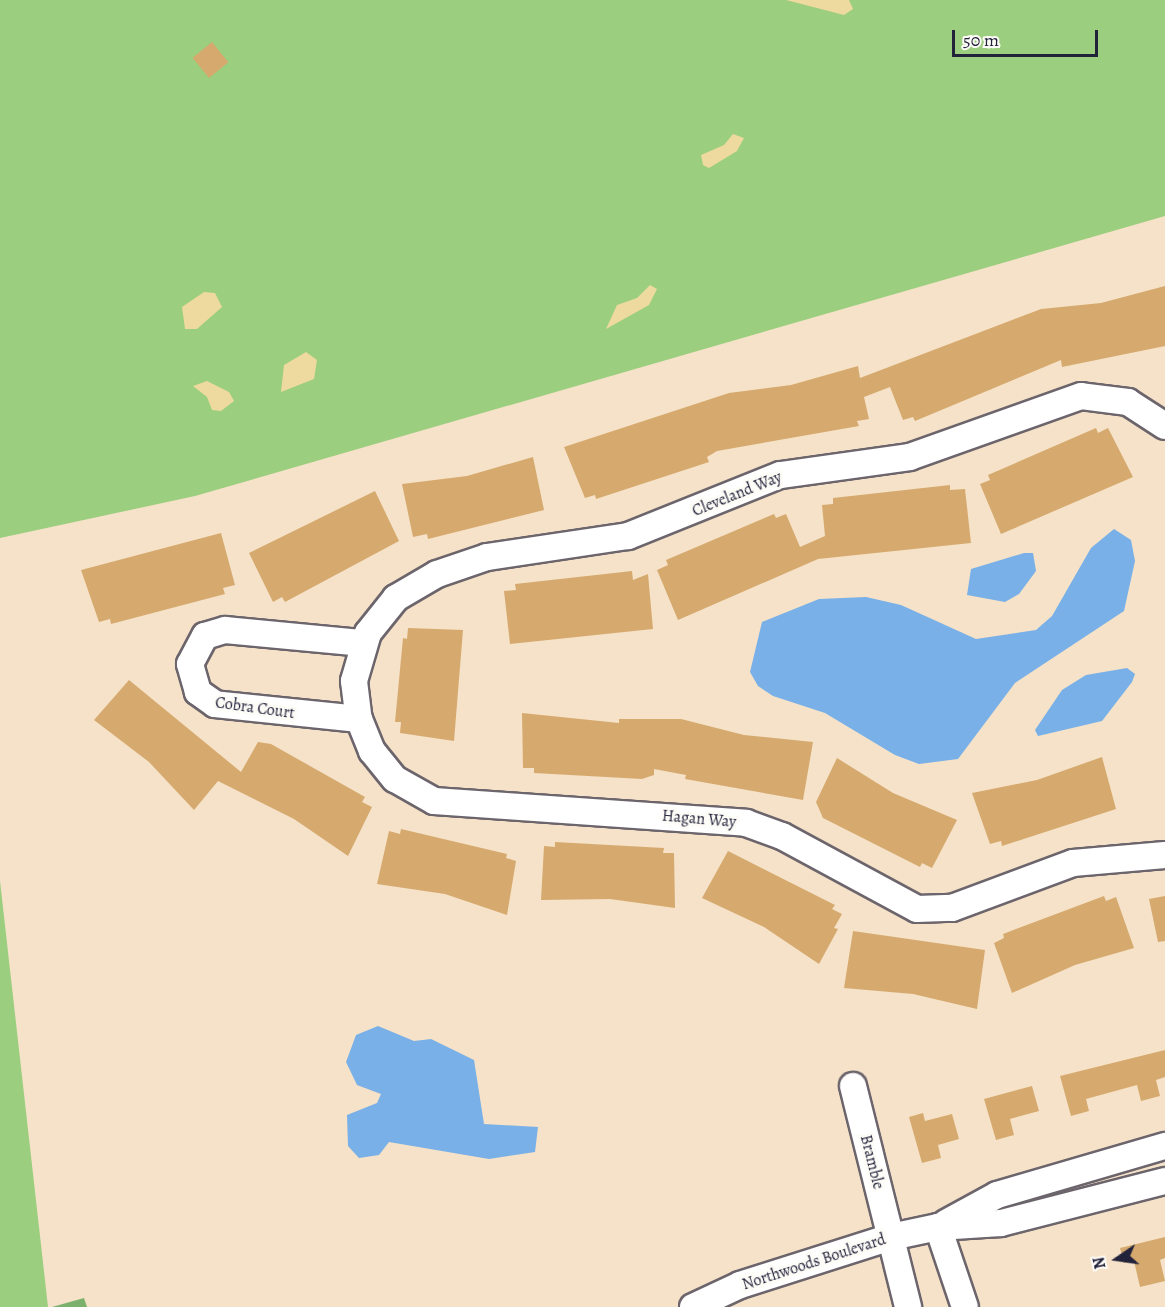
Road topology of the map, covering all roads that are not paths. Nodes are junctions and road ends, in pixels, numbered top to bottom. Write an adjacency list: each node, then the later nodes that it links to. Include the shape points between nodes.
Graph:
1 (1160, 413): 2 (street, Cleveland Way, via 1128,402 1081,396 910,457 780,475 628,536 487,557 437,574 396,598)
2 (363, 643): 3 (street, Hagan Way, via 354,681); 3 (street, Cobra Court, via 225,630 205,636 190,664 198,692 215,704)
3 (359, 719): 4 (street, Hagan Way, via 378,761 405,786 434,801 746,823 782,836 917,909 952,908 1073,863)
4 (1165, 855)
5 (853, 1086): 9 (street, Bramble)
6 (1165, 1146): 8 (street, Northwoods Boulevard, via 997,1195)
7 (1165, 1181): 8 (street, Northwoods Boulevard, via 1001,1223)
8 (938, 1227): 9 (street, Northwoods Boulevard); 12 (street)
9 (891, 1238): 10 (street, Northwoods Boulevard, via 740,1285); 11 (street, Bramble)
10 (693, 1307)
11 (908, 1307)
12 (965, 1307)

